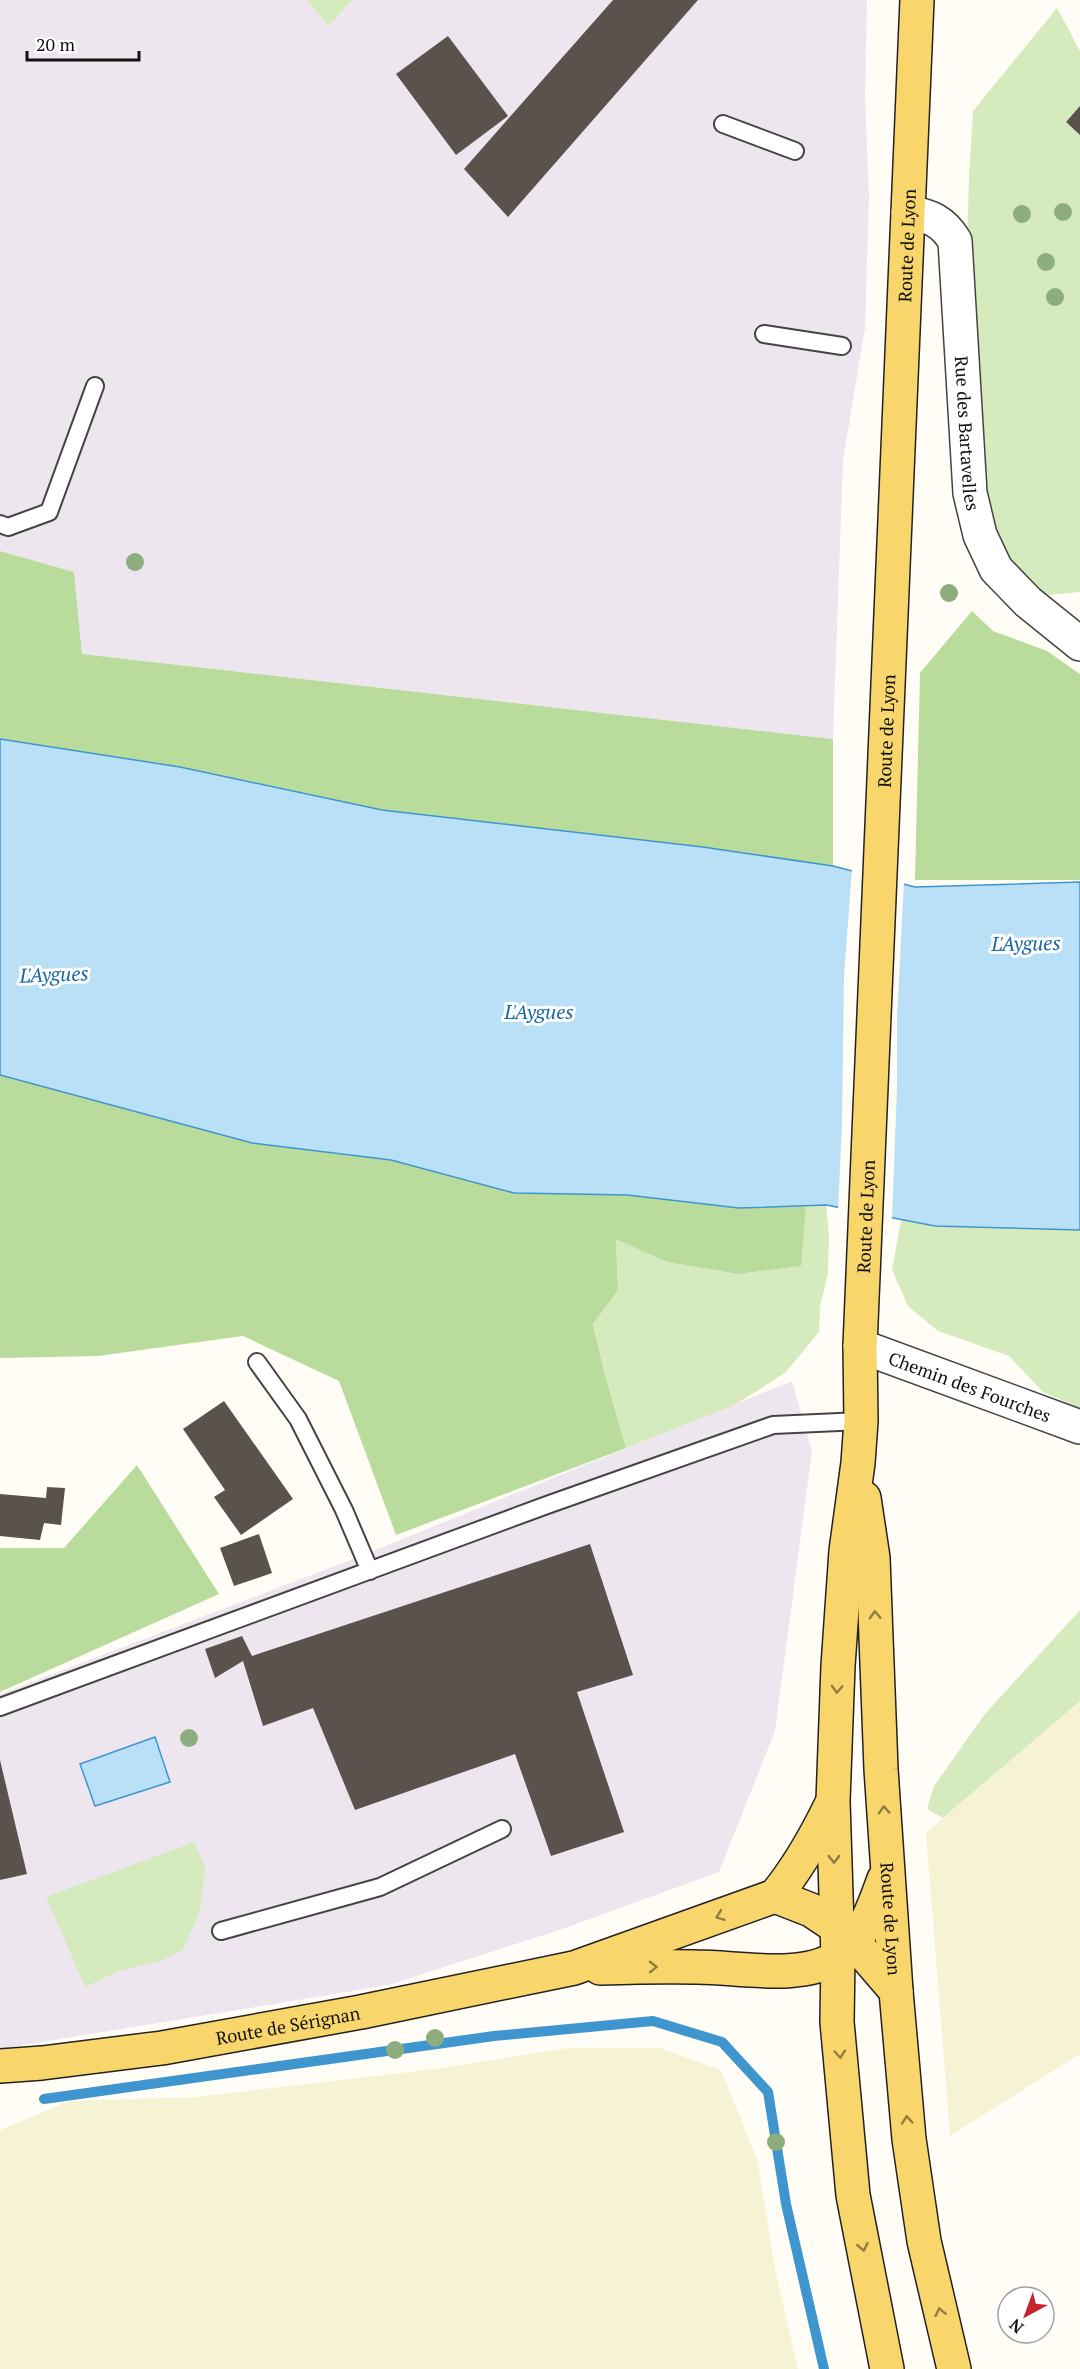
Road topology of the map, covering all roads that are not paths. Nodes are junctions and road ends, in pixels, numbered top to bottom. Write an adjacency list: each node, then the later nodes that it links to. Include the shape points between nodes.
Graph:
1 (917, 0): 4 (main road, Route de Lyon)
2 (723, 124): 3 (lane)
3 (795, 152)
4 (908, 213): 9 (street, Rue des Bartavelles, via 939,221 955,241 970,493 980,535 996,569 1028,602); 10 (main road, Route de Lyon)
5 (764, 334): 6 (lane)
6 (842, 346)
7 (95, 386): 8 (lane, via 49,512 8,527)
8 (0, 524)
9 (1074, 628)
10 (860, 1346): 12 (main road, Route de Lyon); 13 (street, Chemin des Fourches)
11 (257, 1362): 15 (lane, via 298,1419)
12 (861, 1421): 14 (main road, Route de Lyon); 15 (lane, via 773,1425)
13 (1080, 1427)
14 (858, 1463): 17 (main road, Route de Lyon, one-way to 17, via 844,1574); 19 (main road, Route de Lyon, one-way to 14, via 873,1558)
15 (370, 1571): 16 (lane)
16 (0, 1707)
17 (833, 1801): 20 (main road, via 813,1843); 22 (main road, Route de Lyon, one-way to 22)
18 (502, 1829): 21 (lane, via 380,1887)
19 (887, 1869): 22 (main road, via 865,1927); 24 (main road, Route de Lyon)
20 (775, 1896): 22 (main road, via 811,1910); 23 (main road, Route de Sérignan, one-way to 23)
21 (221, 1931)
22 (842, 1942): 23 (main road, Route de Sérignan, one-way to 22, via 699,1966 774,1971 822,1965); 24 (main road); 26 (main road, Route de Lyon, one-way to 26, via 837,2022 853,2195)
23 (574, 1968): 25 (main road, Route de Sérignan, via 162,2048)
24 (896, 1991): 27 (main road, Route de Lyon, one-way to 24, via 922,2230 909,2139)
25 (0, 2066)
26 (887, 2369)
27 (954, 2369)

